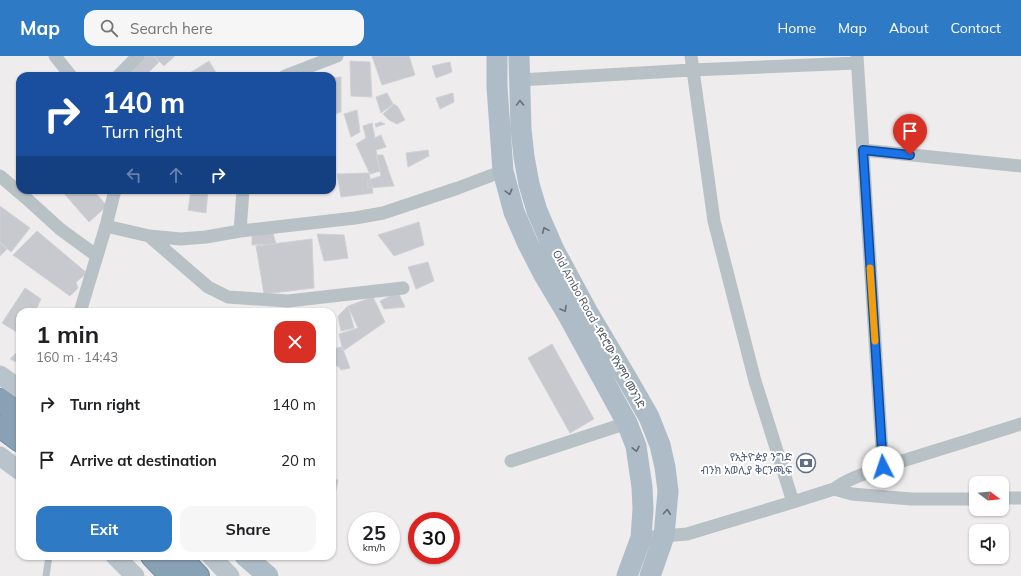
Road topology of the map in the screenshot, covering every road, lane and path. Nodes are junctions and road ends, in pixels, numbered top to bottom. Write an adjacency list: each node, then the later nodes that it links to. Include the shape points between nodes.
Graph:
1 (55, 56): 9 (street)
2 (138, 56): 10 (street)
3 (337, 56): 11 (street)
4 (497, 56): 15 (main road, Old Ambo Road -የድሮው የአምቦ መንገድ)
5 (519, 56): 12 (main road, Old Ambo Road -የድሮው የአምቦ መንገድ)
6 (691, 56): 8 (street)
7 (857, 60): 8 (street); 13 (street)
8 (692, 70): 12 (street); 43 (street, via 714,222 756,381)
9 (68, 72)
10 (122, 72)
11 (295, 72)
12 (519, 80): 44 (main road, Old Ambo Road -የድሮው የአምቦ መንገድ, one-way to 12, via 668,491 660,445 649,417 587,311 554,250 537,211 524,157)
13 (863, 150): 14 (street); 37 (street)
14 (1021, 166)
15 (503, 171): 22 (street, via 383,213); 31 (main road, Old Ambo Road -የድሮው የአምቦ መንገድ, one-way to 31, via 514,212 528,244)
16 (0, 176): 17 (street)
17 (16, 190)
18 (21, 194): 24 (street, via 60,229)
19 (114, 194): 21 (street)
20 (243, 194): 22 (street)
21 (106, 226): 23 (street); 24 (street)
22 (240, 231): 23 (street, via 180,239)
23 (149, 236): 25 (street, via 208,287 228,297 288,301)
24 (97, 256): 26 (street)
25 (402, 288)
26 (81, 308)
27 (0, 375): 28 (main road)
28 (16, 386)
29 (0, 400): 30 (highway)
30 (16, 412)
31 (626, 423): 36 (street); 45 (main road, Old Ambo Road -የድሮው የአምቦ መንገድ, one-way to 45, via 636,446 642,487)
32 (1021, 424): 37 (street)
33 (0, 426): 34 (highway)
34 (16, 438)
35 (0, 456): 38 (main road)
36 (511, 461)
37 (883, 467): 39 (street, via 840,484)
38 (16, 468)
39 (834, 489): 40 (street, via 852,494 910,499); 43 (street)
40 (969, 498)
41 (1009, 498): 42 (street)
42 (1021, 498)
43 (793, 502): 44 (street, via 687,534)
44 (664, 536): 45 (street); 59 (main road, Old Ambo Road -የድሮው የአምቦ መንገድ)
45 (641, 538): 58 (main road, Old Ambo Road -የድሮው የአምቦ መንገድ)
46 (48, 560): 52 (lane)
47 (119, 560): 53 (main road)
48 (156, 560): 54 (highway)
49 (183, 560): 55 (highway)
50 (215, 560): 56 (main road)
51 (250, 560): 57 (main road)
52 (46, 576)
53 (135, 576)
54 (171, 576)
55 (198, 576)
56 (230, 576)
57 (268, 576)
58 (626, 576)
59 (650, 576)

